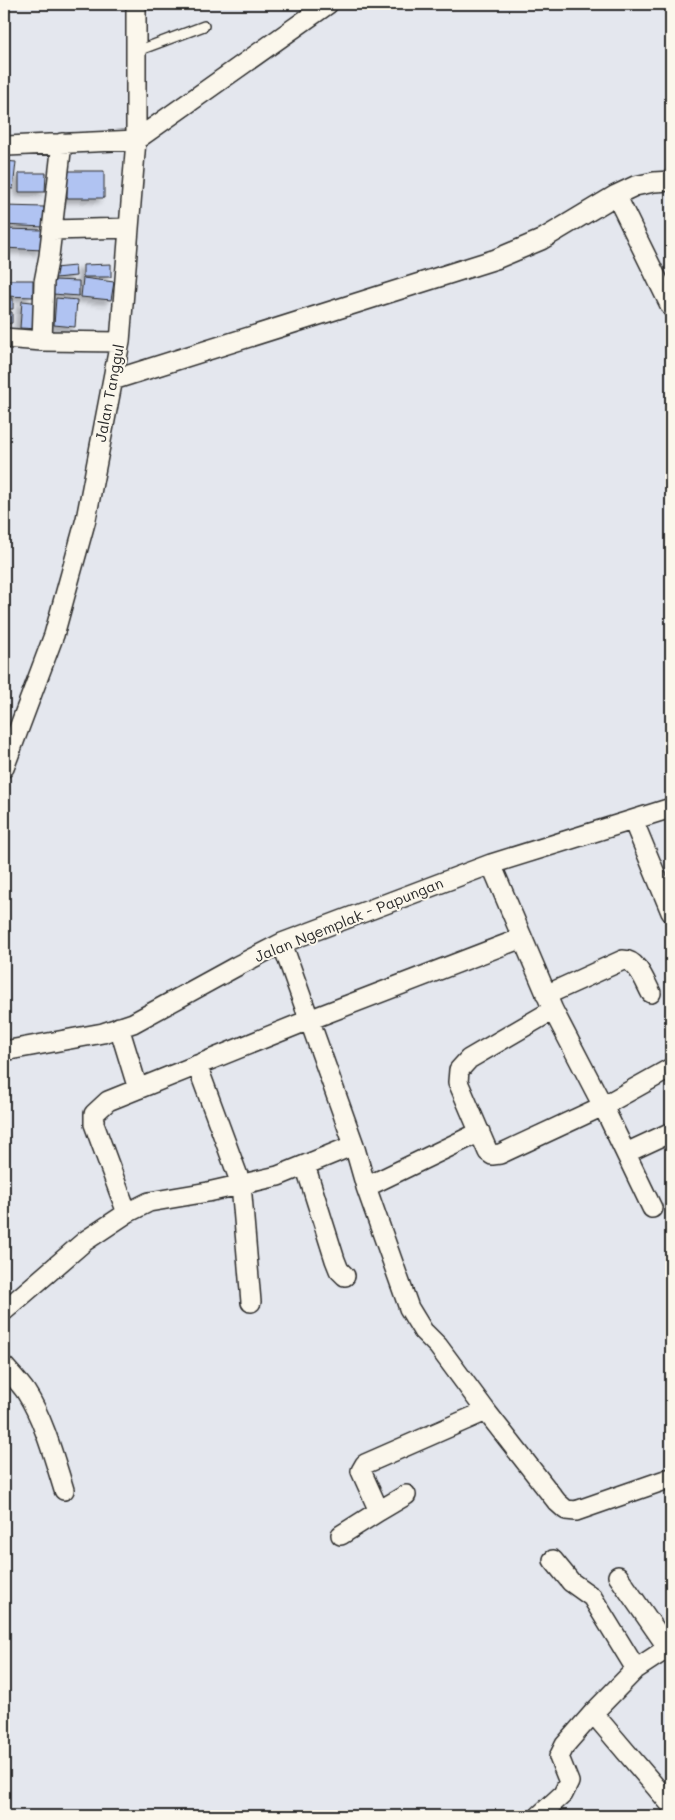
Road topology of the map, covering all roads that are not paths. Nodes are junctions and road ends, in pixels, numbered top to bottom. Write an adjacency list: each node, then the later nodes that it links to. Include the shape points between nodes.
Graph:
1 (136, 4): 4 (street, Jalan Tanggul)
2 (328, 4): 5 (street)
3 (204, 26): 4 (lane)
4 (137, 51): 5 (street, Jalan Tanggul)
5 (136, 140): 6 (street); 10 (street, Jalan Tanggul)
6 (62, 143): 7 (street); 11 (street)
7 (7, 146)
8 (671, 182): 9 (street, via 646,183)
9 (616, 195): 12 (street); 16 (street, via 541,240 496,259)
10 (129, 228): 11 (street); 15 (street, Jalan Tanggul)
11 (52, 230): 14 (street, via 44,282)
12 (671, 307)
13 (4, 338): 14 (street)
14 (42, 341): 15 (street)
15 (120, 342): 16 (street, Jalan Tanggul)
16 (113, 380): 17 (street, Jalan Tanggul, via 86,519 57,626)
17 (4, 768)
18 (671, 808): 19 (street, Jalan Ngemplak - Papungan)
19 (633, 820): 20 (street, Jalan Ngemplak - Papungan); 21 (street)
20 (491, 864): 22 (street); 23 (street, Jalan Ngemplak - Papungan)
21 (671, 912)
22 (522, 938): 25 (street); 26 (street)
23 (282, 943): 26 (street); 27 (street, Jalan Ngemplak - Papungan, via 133,1023)
24 (651, 993): 25 (street, via 636,967 623,960)
25 (550, 1002): 32 (street); 33 (street, via 469,1059 459,1070 458,1082)
26 (309, 1020): 29 (street); 35 (street)
27 (119, 1027): 28 (street, Jalan Ngemplak - Papungan, via 103,1033); 31 (street)
28 (4, 1051)
29 (196, 1065): 31 (street); 38 (street)
30 (671, 1068): 32 (street)
31 (138, 1089): 41 (street, via 108,1101 94,1114 94,1124)
32 (603, 1106): 33 (street, via 500,1154 488,1152); 36 (street)
33 (480, 1132): 39 (street)
34 (671, 1135): 36 (street)
35 (354, 1145): 37 (street); 39 (street)
36 (626, 1153): 40 (street)
37 (305, 1165): 38 (street, via 278,1176); 42 (street, via 335,1260)
38 (241, 1184): 41 (street, via 149,1202); 43 (street)
39 (366, 1187): 46 (street, via 409,1308)
40 (652, 1208)
41 (128, 1213): 44 (street, via 84,1241)
42 (345, 1276)
43 (251, 1302)
44 (4, 1311)
45 (4, 1366): 48 (street, via 33,1403)
46 (480, 1404): 47 (street, via 566,1510 576,1511); 50 (street, via 365,1464 361,1471)
47 (671, 1478)
48 (64, 1490)
49 (406, 1495): 50 (street)
50 (379, 1511): 51 (street)
51 (341, 1535)
52 (553, 1560): 55 (street, via 571,1582 592,1597)
53 (618, 1576): 54 (street)
54 (670, 1647): 55 (street)
55 (636, 1669): 56 (street)
56 (593, 1713): 57 (street); 58 (street, via 565,1745 559,1757 569,1782 563,1794)
57 (671, 1806)
58 (539, 1816)

